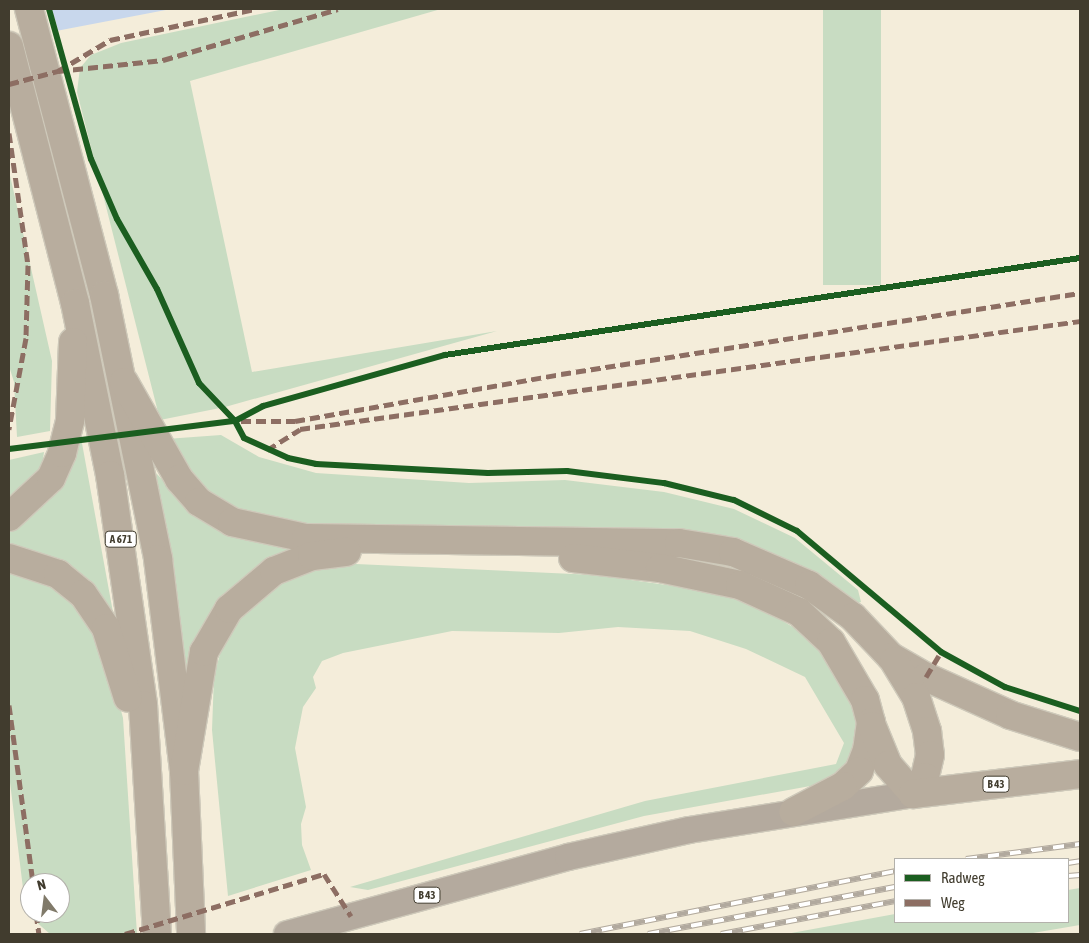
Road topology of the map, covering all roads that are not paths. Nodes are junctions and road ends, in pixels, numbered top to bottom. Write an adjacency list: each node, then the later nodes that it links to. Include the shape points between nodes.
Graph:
1 (29, 9): 4 (highway, A 671, via 55,100)
2 (9, 46): 3 (highway, A 671)
3 (75, 303): 5 (highway, via 70,421 62,452 51,478); 12 (highway, A 671, via 125,562)
4 (124, 382): 7 (highway, via 179,479 199,502 232,522 306,538 707,546 760,561 809,585 854,617); 10 (highway, A 671, via 158,559)
5 (9, 517)
6 (9, 558): 12 (highway, via 58,574 83,594 106,628)
7 (891, 657): 9 (highway, via 967,698); 13 (highway, via 916,697 928,731 927,770)
8 (871, 722): 10 (highway, via 856,679 831,642 798,612 740,585 660,568 553,556 333,553 274,572 240,596 219,622 204,652); 13 (highway, via 888,765); 14 (highway, via 859,771 830,796)
9 (1080, 736)
10 (184, 771): 16 (highway, A 671)
11 (1080, 774): 13 (highway, B 43)
12 (150, 777): 15 (highway, A 671)
13 (913, 794): 14 (main road, B 43)
14 (793, 812): 17 (main road, B 43, via 568,857)
15 (157, 934)
16 (191, 934)
17 (287, 934)

